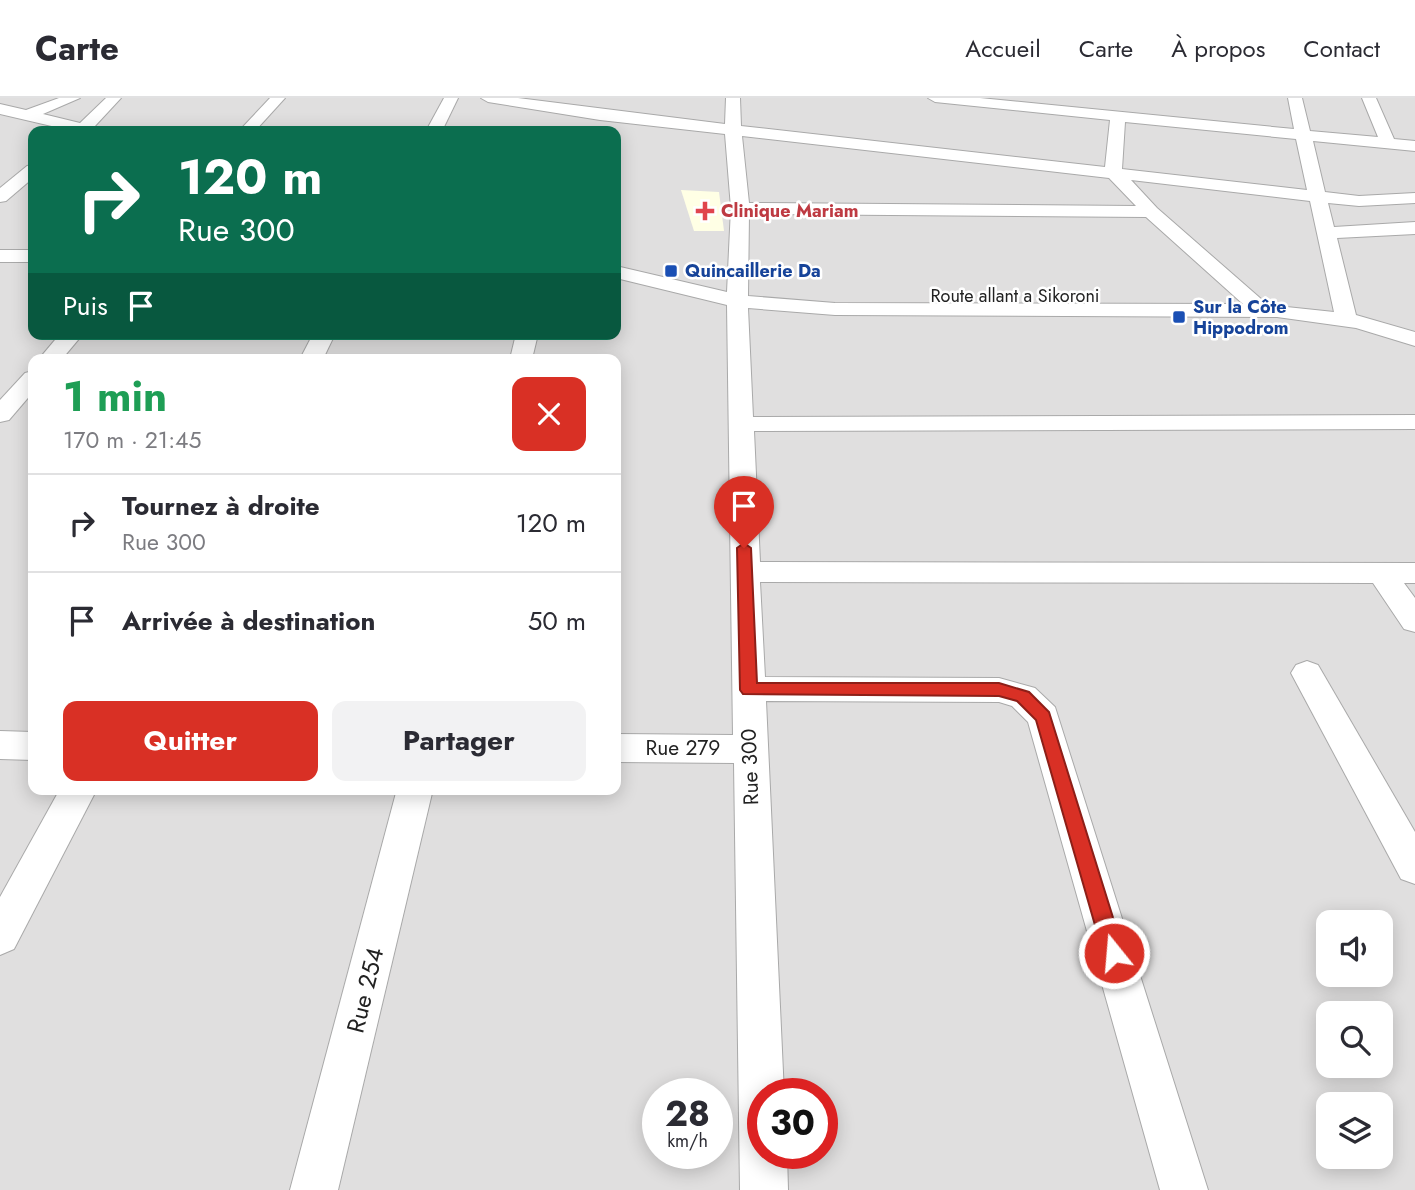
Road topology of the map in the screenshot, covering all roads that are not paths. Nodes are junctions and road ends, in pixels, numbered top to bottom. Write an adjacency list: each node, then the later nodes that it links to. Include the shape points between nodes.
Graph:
1 (73, 98): 12 (street)
2 (114, 98): 17 (street)
3 (278, 98): 18 (street)
4 (451, 98): 19 (street)
5 (488, 98): 11 (street)
6 (733, 98): 21 (street, Rue 300)
7 (935, 98): 13 (street)
8 (1295, 98): 22 (street)
9 (1369, 98): 23 (street)
10 (0, 109): 12 (street)
11 (600, 114): 20 (street); 21 (street)
12 (27, 115): 16 (street)
13 (1118, 116): 22 (street); 25 (street)
14 (0, 118): 15 (street)
15 (32, 126)
16 (72, 126)
17 (91, 126)
18 (252, 126)
19 (437, 126)
20 (596, 126)
21 (733, 130): 25 (street); 30 (street, Rue 300)
22 (1303, 135): 23 (street); 27 (street)
23 (1388, 143): 24 (street)
24 (1415, 146)
25 (1113, 172): 27 (street); 31 (street)
26 (28, 174): 28 (street)
27 (1317, 196): 29 (street, via 1359,201); 33 (street)
28 (0, 197)
29 (1415, 198)
30 (740, 208): 31 (street); 38 (street, Rue 300)
31 (1151, 212): 39 (street)
32 (1415, 228): 33 (street)
33 (1326, 233): 40 (street)
34 (0, 256): 35 (street)
35 (28, 256)
36 (621, 263): 38 (street)
37 (621, 273): 38 (street)
38 (737, 296): 39 (street, via 835,309); 48 (street, Rue 300)
39 (1255, 304): 40 (street)
40 (1345, 314): 41 (street); 42 (street)
41 (1415, 325)
42 (1415, 339)
43 (67, 340): 44 (street)
44 (54, 354)
45 (28, 384): 46 (street)
46 (0, 415)
47 (1415, 422): 48 (street)
48 (740, 424): 49 (street, Rue 300)
49 (745, 572): 50 (street); 54 (street, Rue 300)
50 (1381, 573): 51 (street); 52 (street)
51 (1415, 573)
52 (1415, 621)
53 (1307, 673): 61 (street)
54 (749, 690): 58 (street, Rue 300); 67 (street, via 999,690 1023,697 1043,716)
55 (0, 745): 56 (street)
56 (28, 746)
57 (621, 748): 58 (street, Rue 279)
58 (749, 749): 63 (street, Rue 300)
59 (76, 795): 62 (street)
60 (413, 795): 65 (street, Rue 254)
61 (1415, 867)
62 (0, 936)
63 (760, 1078)
64 (763, 1169): 66 (street, Rue 300)
65 (314, 1190)
66 (764, 1190)
67 (1184, 1190)

